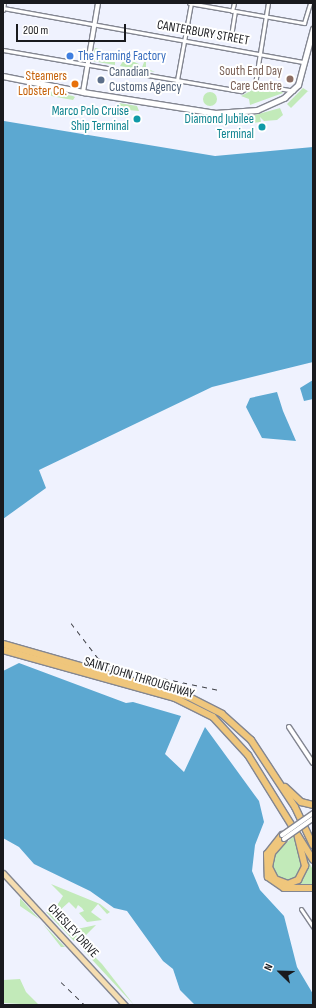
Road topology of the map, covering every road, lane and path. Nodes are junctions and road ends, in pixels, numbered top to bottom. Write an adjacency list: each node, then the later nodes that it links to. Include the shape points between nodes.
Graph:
1 (4, 3): 7 (street)
2 (98, 3): 10 (street)
3 (190, 3): 8 (street); 13 (street)
4 (234, 3): 8 (street)
5 (268, 3): 9 (street)
6 (310, 3): 9 (street, via 304,23)
7 (3, 9): 10 (street, CANTERBURY STREET)
8 (234, 11): 9 (street); 12 (street)
9 (266, 16): 15 (street)
10 (94, 24): 13 (street, CANTERBURY STREET); 17 (street)
11 (313, 29): 16 (main road)
12 (231, 36)
13 (184, 40): 15 (street, CANTERBURY STREET); 19 (street)
14 (3, 50): 17 (street)
15 (260, 54): 16 (street, CANTERBURY STREET); 20 (street)
16 (305, 62): 21 (main road, via 301,81)
17 (87, 65): 19 (street); 22 (street)
18 (3, 76): 22 (main road)
19 (177, 80): 20 (street, via 241,91)
20 (255, 84): 21 (street)
21 (293, 91): 22 (main road, via 270,105 234,114)
22 (83, 92)
23 (3, 644): 25 (highway, SAINT JOHN THROUGHWAY)
24 (3, 650): 25 (highway, SAINT JOHN THROUGHWAY)
25 (200, 704): 26 (highway, SAINT JOHN THROUGHWAY); 35 (highway, SAINT JOHN THROUGHWAY, via 237,740)
26 (222, 714): 28 (highway, SAINT JOHN THROUGHWAY, via 244,732); 37 (highway, SAINT JOHN THROUGHWAY, via 246,740)
27 (289, 727): 29 (street)
28 (257, 749): 30 (highway, via 278,780); 37 (highway, SAINT JOHN THROUGHWAY, via 295,807)
29 (312, 760)
30 (296, 798): 31 (highway); 32 (highway)
31 (313, 800)
32 (313, 804)
33 (313, 813): 36 (street, bridge)
34 (313, 818): 36 (street, bridge)
35 (292, 820): 36 (highway, via 305,866 298,880 288,884 275,879 269,867 272,853); 38 (highway, SAINT JOHN THROUGHWAY)
36 (283, 837): 40 (highway, via 267,854 268,877 284,888)
37 (312, 842)
38 (313, 860)
39 (3, 873): 43 (main road, CHESLEY DRIVE)
40 (313, 888)
41 (301, 909): 42 (street)
42 (313, 927)
43 (126, 1005)

